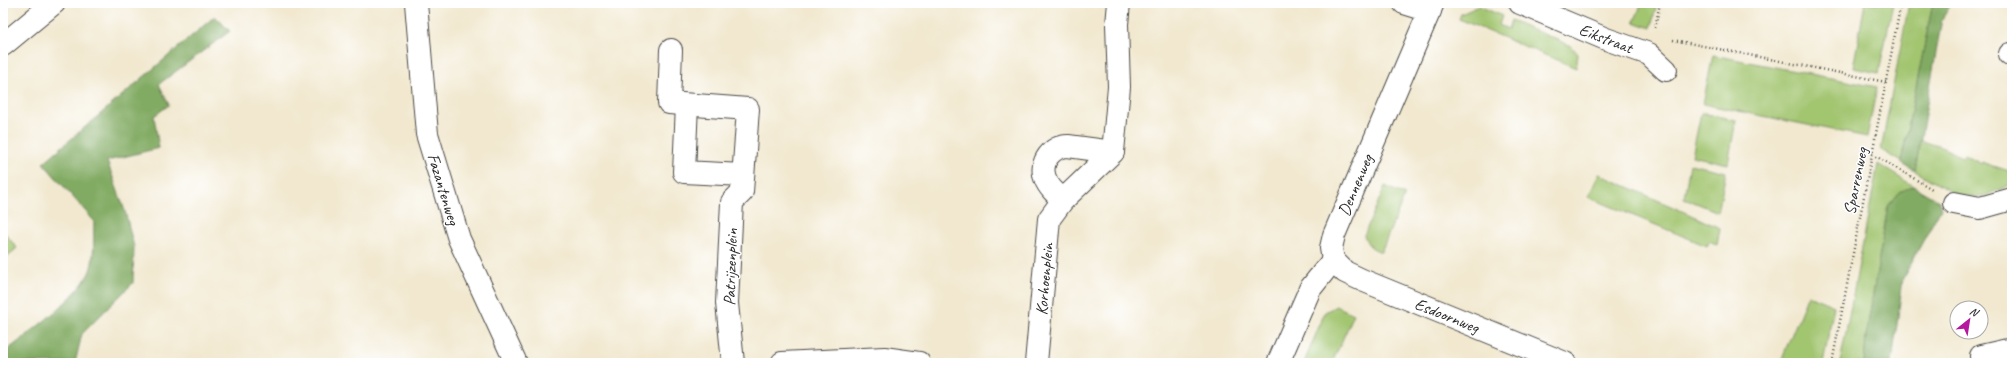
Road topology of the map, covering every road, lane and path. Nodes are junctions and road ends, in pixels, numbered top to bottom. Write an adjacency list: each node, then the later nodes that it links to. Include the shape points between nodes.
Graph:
1 (54, 3): 9 (street)
2 (416, 3): 23 (street, Fazantenweg, via 427,134 459,239)
3 (1119, 3): 14 (street, via 1119,87)
4 (1404, 3): 7 (street)
5 (1520, 3): 11 (street, Eikstraat, via 1649,54)
6 (1901, 3): 12 (path, Sparrenweg)
7 (1431, 7): 20 (street, Dennenweg, via 1334,235 1331,248)
8 (1667, 39): 12 (path)
9 (3, 45)
10 (671, 50): 13 (street, Patrijzenplein, via 670,103)
11 (1666, 70)
12 (1886, 82): 15 (path, Sparrenweg)
13 (687, 105): 16 (street, via 684,172); 16 (street, Patrijzenplein, via 748,109)
14 (1113, 152): 18 (street, Korhoenplein); 18 (street, via 1068,146 1054,150 1045,160 1043,170 1048,185)
15 (1872, 154): 19 (path); 30 (path, Sparrenweg)
16 (743, 175): 24 (street, Patrijzenplein, via 742,192 732,202 726,303)
17 (2012, 199): 19 (street, via 1980,208)
18 (1063, 200): 27 (street, Korhoenplein, via 1049,218)
19 (1954, 203)
20 (1334, 260): 28 (street, via 1310,290); 29 (street, Esdoornweg, via 1345,272 1362,280)
21 (2012, 349): 22 (street)
22 (1981, 356)
23 (516, 363)
24 (733, 363)
25 (782, 363): 26 (street, via 884,358)
26 (919, 363)
27 (1036, 363)
28 (1278, 363)
29 (1565, 363)
30 (1832, 363)

